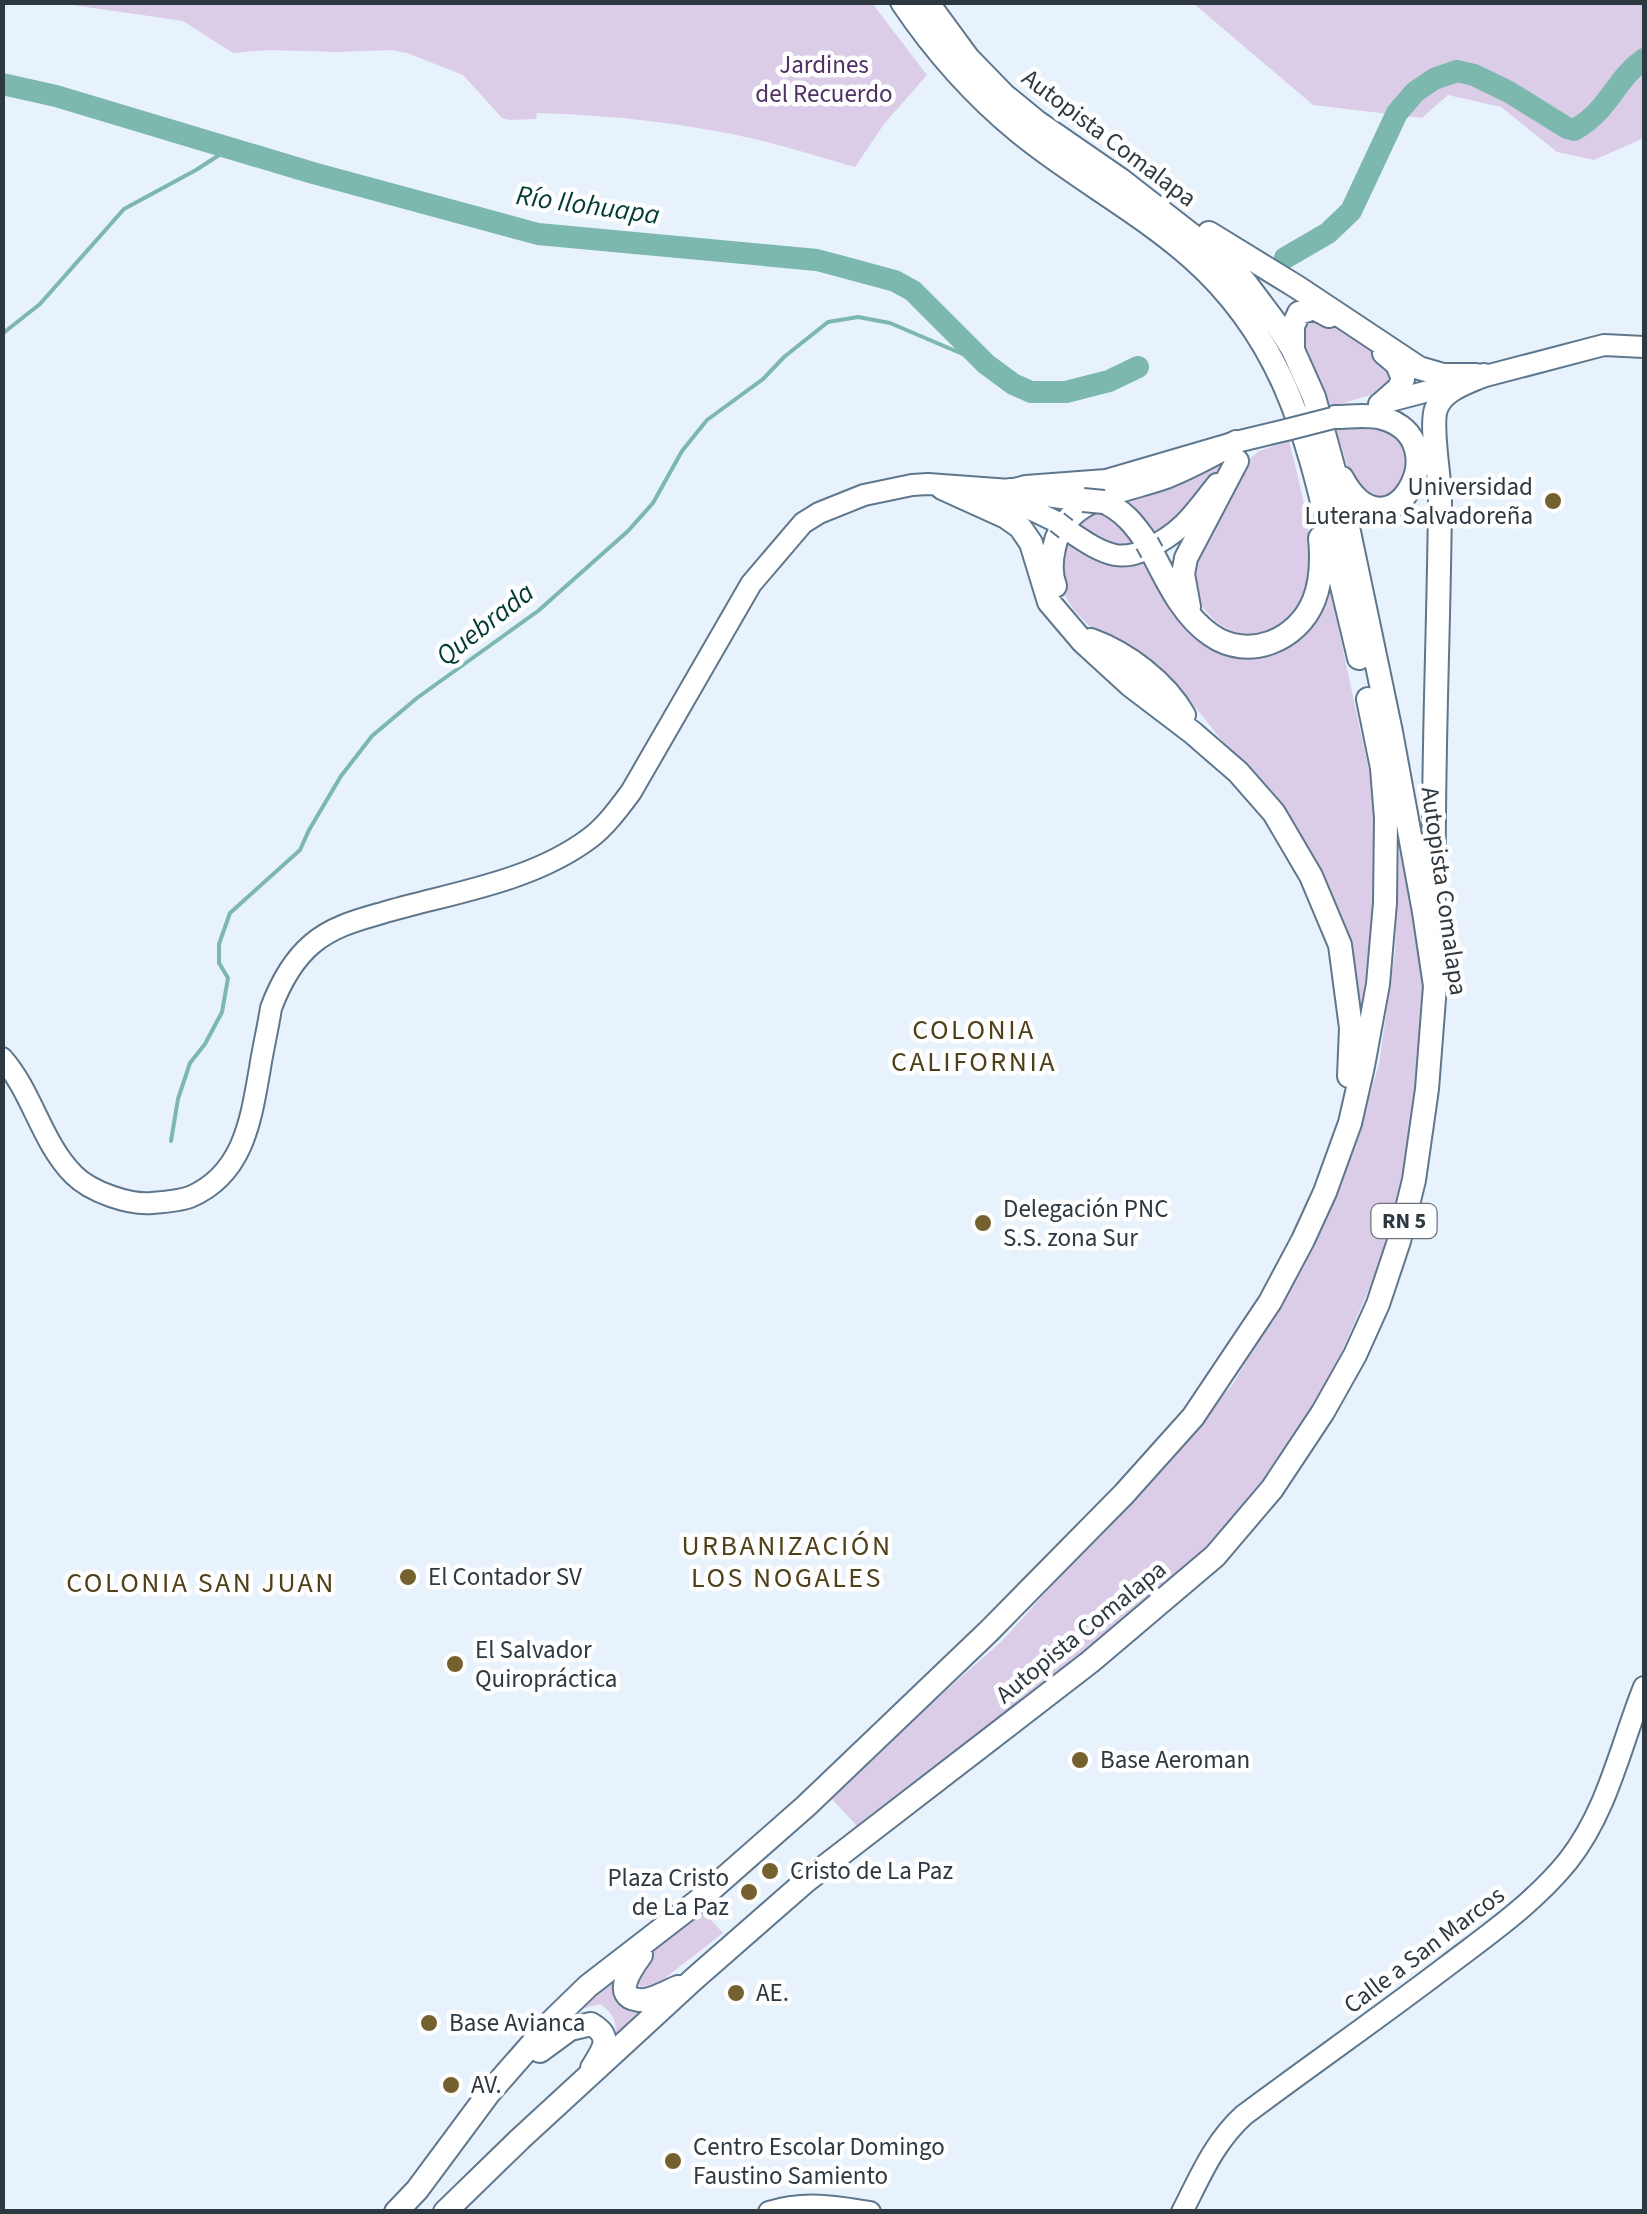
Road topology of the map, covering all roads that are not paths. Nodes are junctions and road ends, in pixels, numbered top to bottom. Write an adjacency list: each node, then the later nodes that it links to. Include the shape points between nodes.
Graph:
1 (902, 2): 10 (highway, Autopista Comalapa / RN 5, via 959,76 1020,133 1221,286 1274,360)
2 (927, 2): 3 (highway, Autopista Comalapa / RN 5, via 1004,95)
3 (1121, 180): 5 (highway, Autopista Comalapa / RN 5, via 1225,261); 6 (highway, via 1419,368)
4 (1644, 347): 6 (main road, via 1604,344)
5 (1293, 350): 7 (highway, via 1299,313 1320,310 1397,364 1401,385); 10 (highway, Autopista Comalapa / RN 5, via 1314,397)
6 (1484, 375): 7 (main road); 17 (highway, via 1445,394 1434,418 1440,499)
7 (1382, 403): 8 (main road)
8 (1334, 417): 9 (main road, bridge); 10 (highway, via 1378,416 1397,425 1418,456 1413,486 1392,506 1365,506)
9 (1236, 452): 11 (main road, via 1182,528 1128,556 1091,545 1042,513); 12 (main road, via 1106,480); 13 (highway, via 1186,558 1185,592); 14 (highway, via 1102,496 1066,520 1055,540 1052,579)
10 (1320, 454): 13 (highway, via 1322,560 1306,616 1283,638 1243,647 1218,640); 17 (highway, Autopista Comalapa / RN 5, via 1391,732); 19 (highway, Autopista Comalapa / RN 5, via 1386,818 1378,984 1358,1094)
11 (935, 486): 12 (main road); 15 (highway, via 1020,527 1052,606 1110,667); 18 (main road, via 841,502 792,534 751,584 631,792 591,838 514,876 351,922 306,949 272,1008 245,1138 212,1184 180,1200 144,1204 79,1180 54,1150)
12 (1010, 490): 13 (highway, via 1118,509)
13 (1196, 619)
14 (1091, 640): 15 (highway); 16 (highway, via 1164,689)
15 (1170, 714): 16 (highway)
16 (1193, 733): 19 (highway, via 1248,782 1280,822 1340,945 1350,1058)
17 (1435, 986): 22 (highway, Autopista Comalapa / RN 5, via 1420,1142 1384,1288 1323,1412 1272,1488 1192,1576 806,1881)
18 (2, 1058)
19 (1325, 1192): 21 (highway, Autopista Comalapa / RN 5, via 1261,1316 1156,1459 820,1793)
20 (1644, 1688): 29 (main road, Calle a San Marcos, via 1610,1789 1568,1860 1475,1945 1244,2115 1211,2154)
21 (666, 1926): 22 (highway, via 630,1968 626,1988 644,2000); 23 (highway, Autopista Comalapa / RN 5, via 588,1986)
22 (694, 1979): 24 (highway, Autopista Comalapa / RN 5)
23 (489, 2093): 24 (highway, via 561,2034 590,2024 605,2038 603,2050); 25 (highway, Autopista Comalapa / RN 5)
24 (559, 2104): 26 (highway, Autopista Comalapa / RN 5)
25 (396, 2212)
26 (445, 2212)
27 (769, 2212): 28 (main road, via 819,2205)
28 (870, 2212)
29 (1182, 2212)

